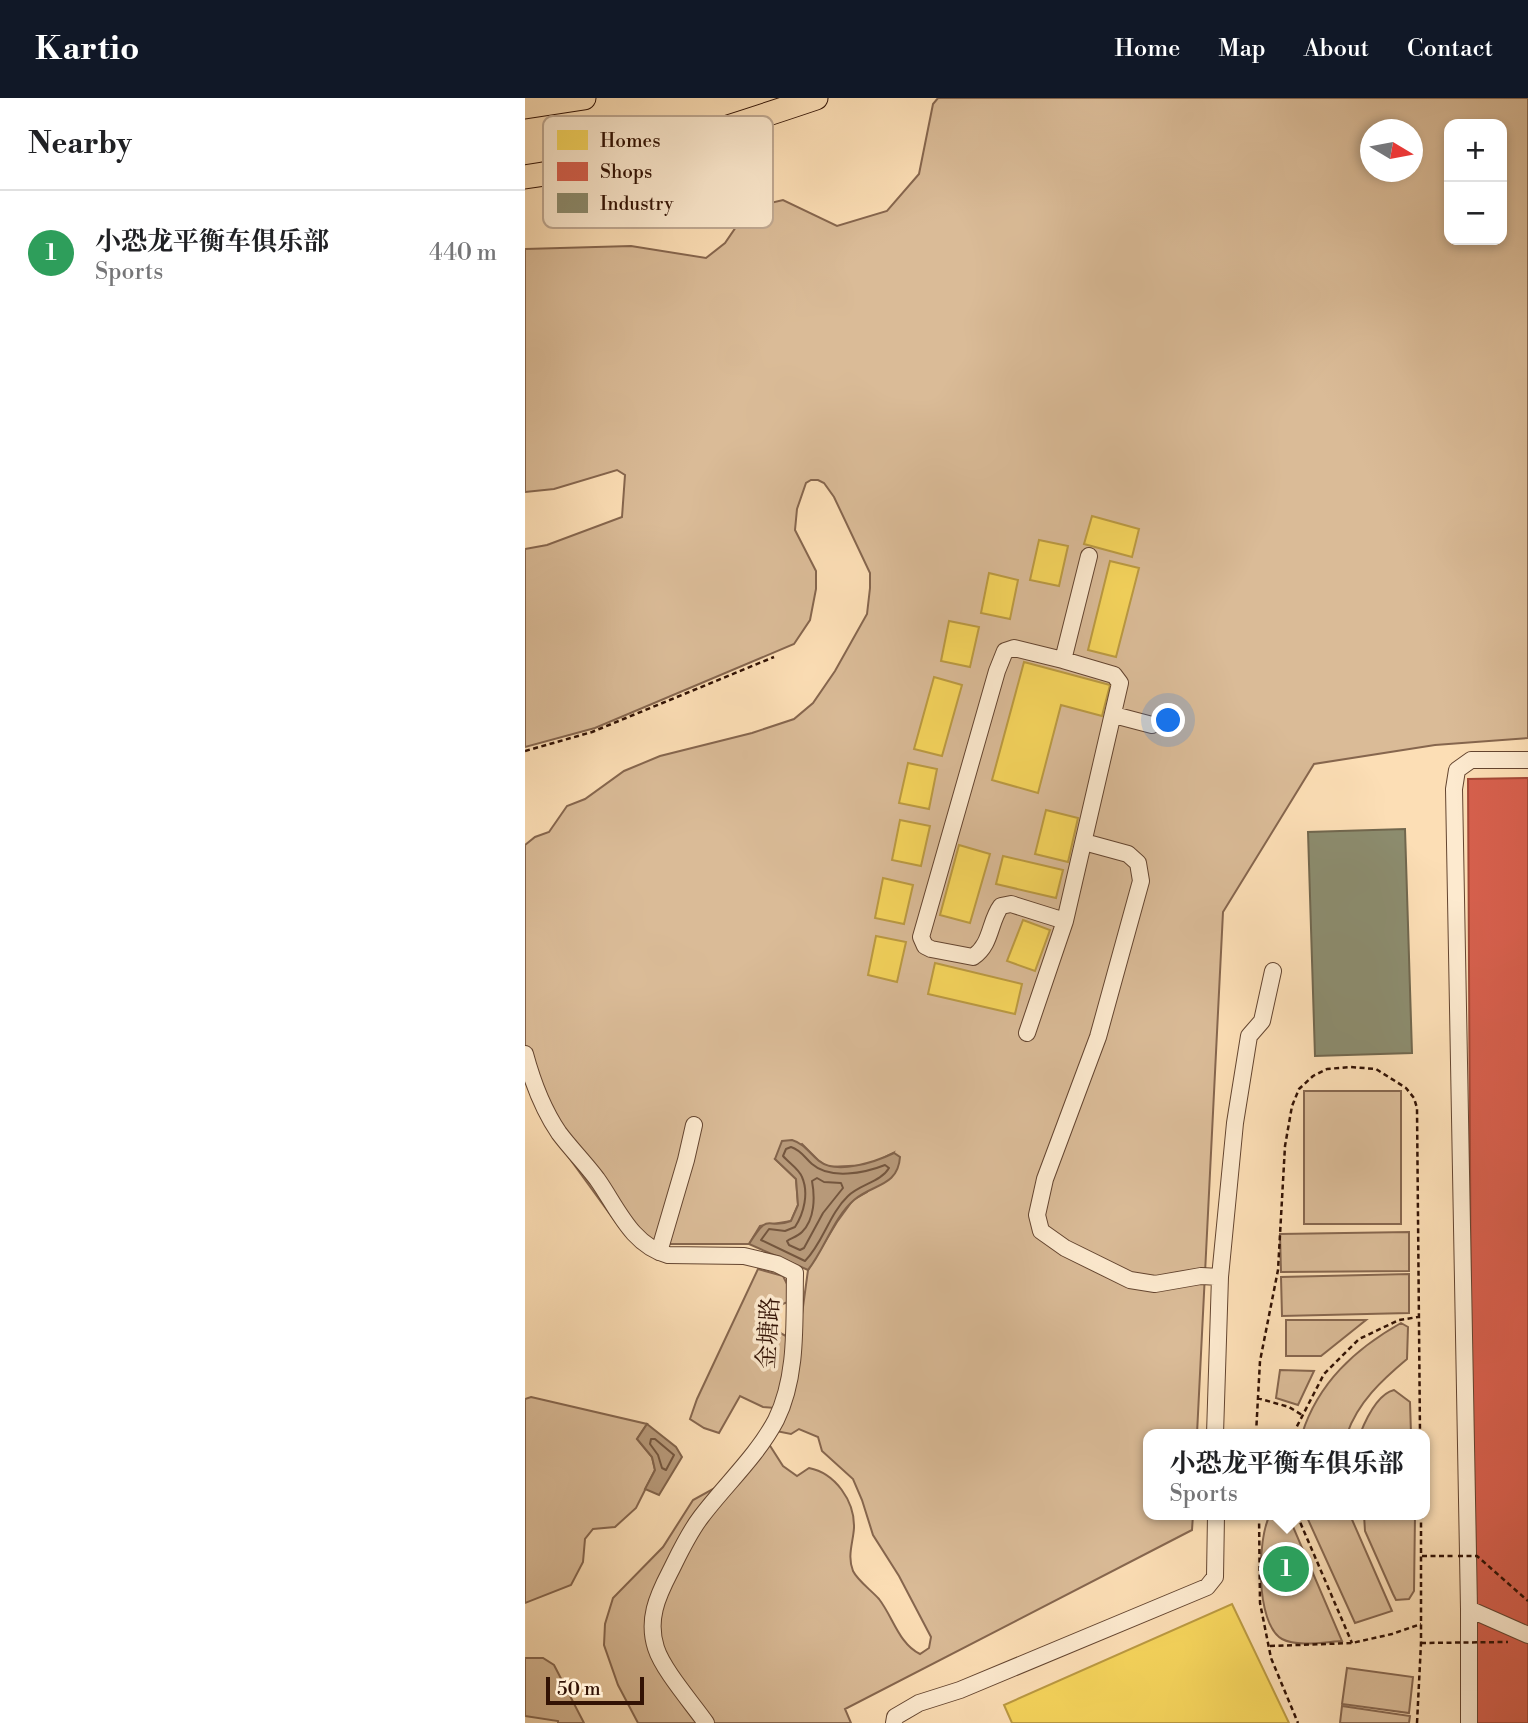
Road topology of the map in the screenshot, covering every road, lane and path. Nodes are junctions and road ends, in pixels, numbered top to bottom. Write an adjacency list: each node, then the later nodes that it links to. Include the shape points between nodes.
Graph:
1 (584, 98): 3 (highway)
2 (816, 98): 4 (highway)
3 (525, 107)
4 (762, 116)
5 (543, 173): 6 (highway)
6 (525, 177)
7 (1089, 556): 9 (street)
8 (774, 657): 12 (path, via 592,732)
9 (1063, 660): 10 (street, via 1114,675 1120,683); 15 (street, via 1014,648 1005,651 921,937 931,949 973,957 988,942 1001,906 1011,904)
10 (1114, 715): 11 (street); 14 (street)
11 (1152, 725)
12 (525, 751)
13 (1528, 760): 35 (street, via 1471,760 1457,770 1454,789)
14 (1084, 842): 15 (street); 21 (street, via 1128,854 1138,863 1142,881 1098,1037 1045,1179 1037,1215 1041,1231 1130,1280 1155,1284)
15 (1065, 921): 17 (street)
16 (1273, 971): 21 (street, via 1262,1021 1249,1036 1235,1123)
17 (1027, 1033)
18 (525, 1054): 20 (street, via 559,1133 624,1221 641,1241)
19 (694, 1125): 20 (street)
20 (659, 1252): 42 (street, 金塘路, via 744,1256 801,1276 791,1366 776,1420 700,1518 653,1610 657,1651)
21 (1220, 1277): 25 (street)
22 (1418, 1317): 23 (path, via 1419,1168 1414,1098 1406,1087 1376,1069 1327,1069 1299,1089 1292,1106 1285,1146 1278,1270); 24 (path, via 1399,1320 1359,1339 1324,1374); 28 (path)
23 (1257, 1398): 24 (path); 26 (path)
24 (1302, 1415): 27 (path)
25 (1215, 1429)
26 (1256, 1429)
27 (1295, 1429)
28 (1420, 1429)
29 (1216, 1520): 43 (street, via 1215,1577 1207,1587 919,1703 895,1717)
30 (1259, 1520): 41 (path, via 1260,1603)
31 (1299, 1520): 39 (path)
32 (1421, 1520): 33 (path)
33 (1422, 1556): 34 (path, bridge, via 1477,1556); 36 (path)
34 (1528, 1601)
35 (1469, 1609): 37 (street); 46 (street)
36 (1422, 1624): 39 (path); 40 (path)
37 (1528, 1636)
38 (1508, 1642): 40 (path, bridge)
39 (1352, 1643): 41 (path)
40 (1421, 1643): 45 (path)
41 (1268, 1646): 44 (path)
42 (706, 1723)
43 (894, 1723)
44 (1298, 1723)
45 (1417, 1723)
46 (1469, 1723)

